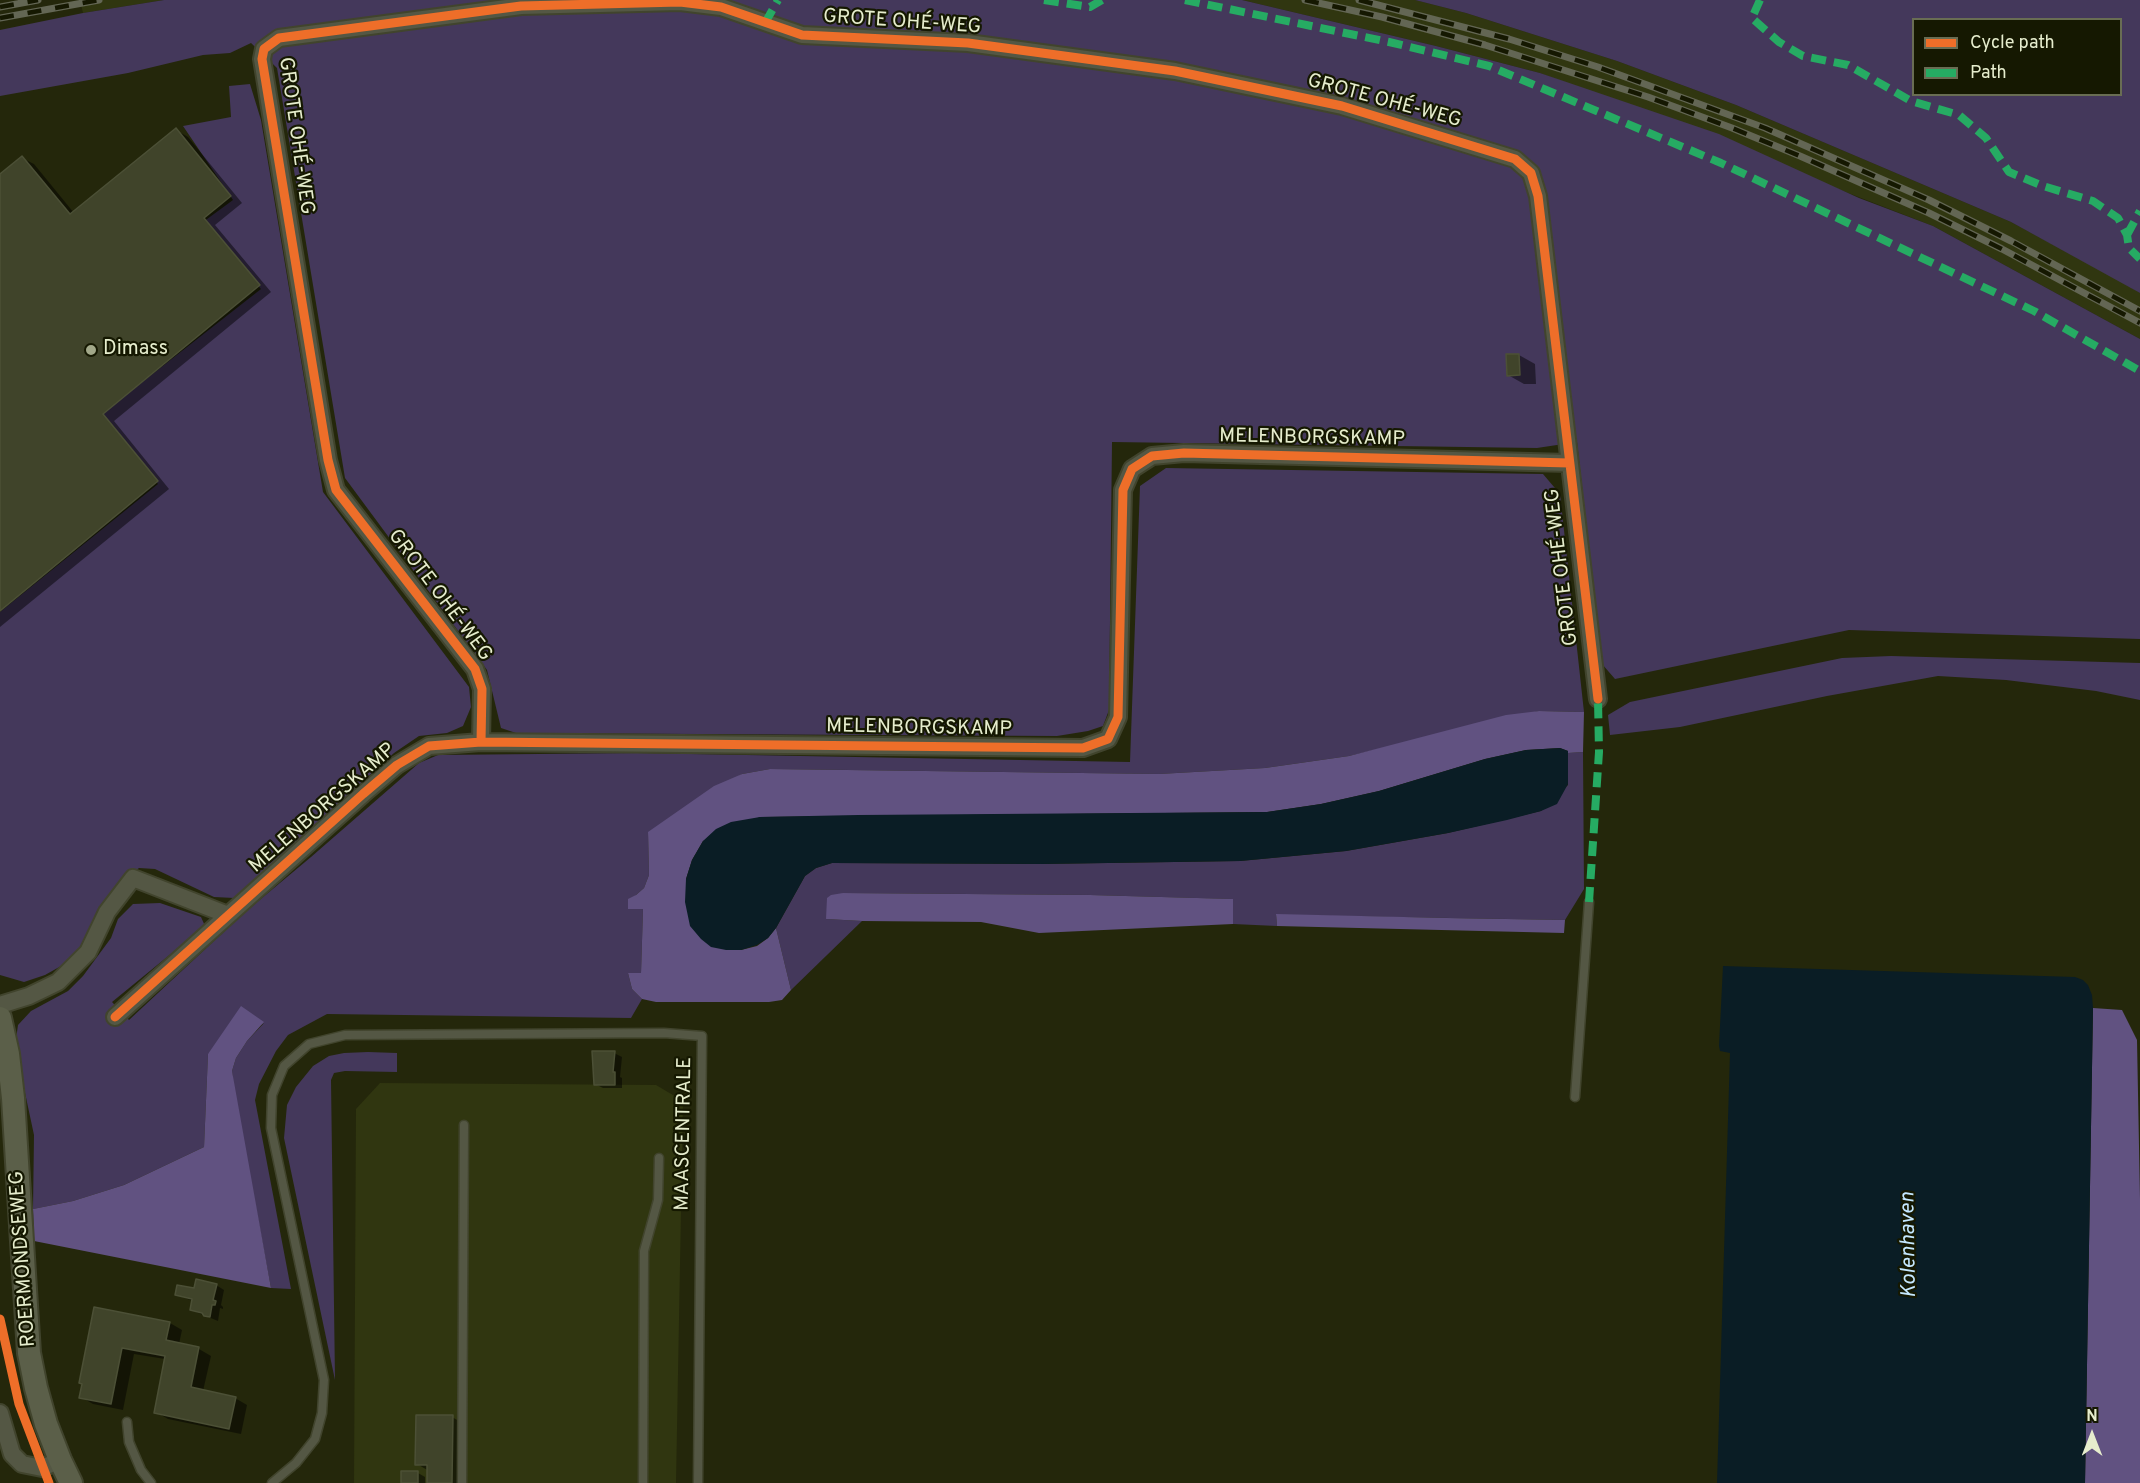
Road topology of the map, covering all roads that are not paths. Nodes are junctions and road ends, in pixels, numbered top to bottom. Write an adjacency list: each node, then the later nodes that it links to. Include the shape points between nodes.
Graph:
1 (1569, 463): 2 (street, GROTE OHÉ-WEG); 3 (street, MELENBORGSKAMP, via 1184,453 1152,456 1132,470 1123,490 1118,717 1108,739 1083,748); 3 (street, GROTE OHÉ-WEG, via 1538,196 1531,173 1515,159 1498,153 1341,106 1175,71 968,43 802,35 721,7 680,2 521,6 279,38 264,49 262,59 336,490 475,669 482,689)
2 (1598, 699)
3 (481, 742): 5 (street, MELENBORGSKAMP, via 429,746 397,765)
4 (1589, 902): 9 (lane)
5 (228, 915): 6 (street, via 133,878 107,912 88,952 58,982); 7 (street, MELENBORGSKAMP)
6 (0, 1005)
7 (115, 1017)
8 (0, 1018): 14 (main road, ROERMONDSEWEG, via 13,1098 29,1353 38,1397)
9 (1575, 1097)
10 (464, 1125): 18 (lane)
11 (659, 1158): 19 (lane, via 658,1200 644,1251)
12 (0, 1413): 14 (street, via 12,1454 22,1464 42,1468)
13 (127, 1422): 16 (lane, via 129,1442 141,1470)
14 (60, 1460): 15 (main road, ROERMONDSEWEG)
15 (71, 1483)
16 (152, 1483)
17 (272, 1483): 20 (lane, MAASCENTRALE, via 297,1463 315,1439 324,1380 271,1128 272,1095 284,1066 309,1044 345,1035 664,1033 702,1036)
18 (462, 1483)
19 (643, 1483)
20 (698, 1483)

